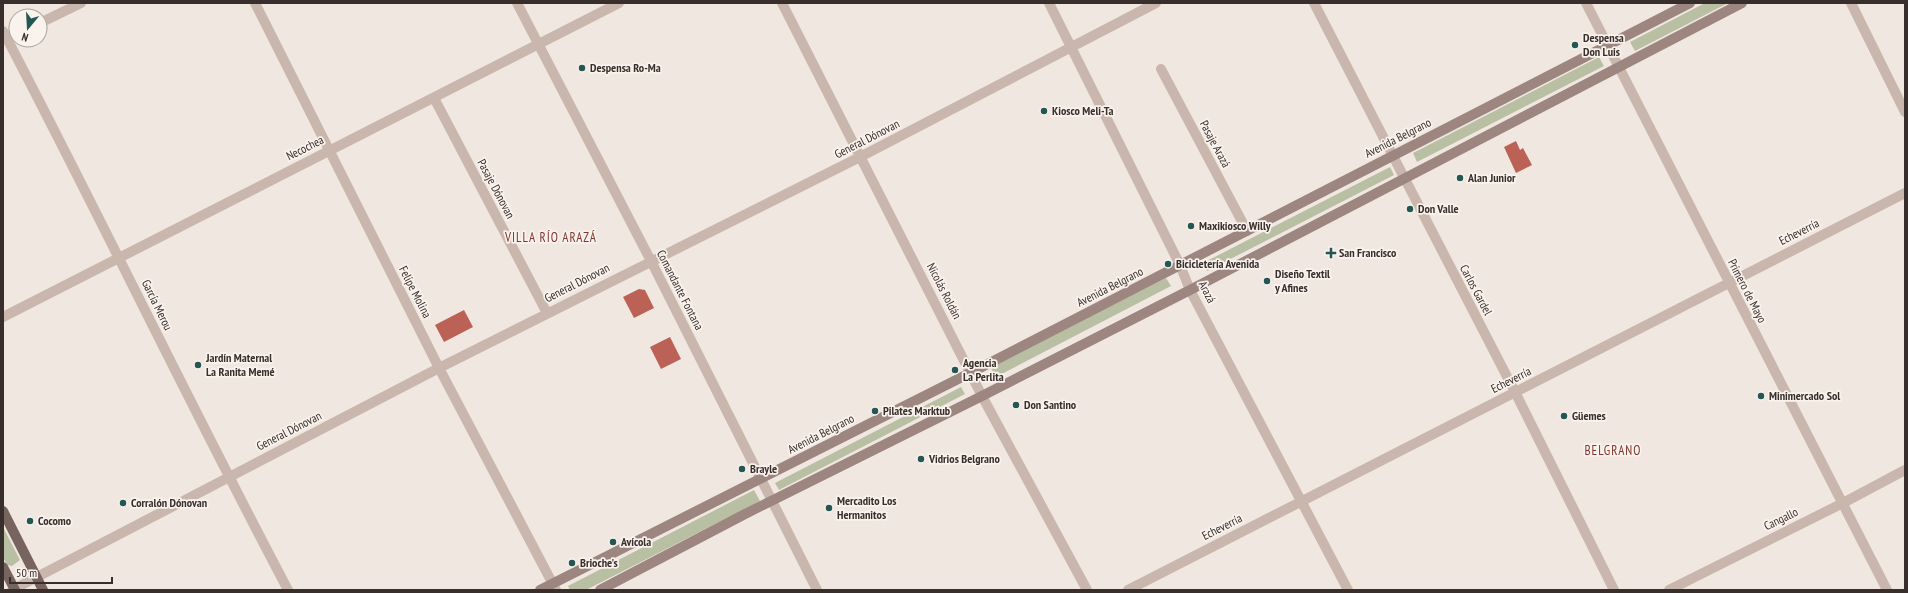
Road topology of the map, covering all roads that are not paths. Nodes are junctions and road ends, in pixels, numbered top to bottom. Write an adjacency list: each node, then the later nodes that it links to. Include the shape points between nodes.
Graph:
1 (81, 3): 13 (street)
2 (255, 3): 22 (street, Felipe Molina)
3 (517, 3): 15 (street, Comandante Fontana)
4 (619, 3): 15 (street, Necochea)
5 (782, 3): 24 (street, Nicolás Roldán)
6 (1049, 3): 17 (street, Arazá)
7 (1156, 3): 17 (street, General Dónovan)
8 (1314, 3): 23 (street, Carlos Gardel)
9 (1586, 3): 16 (street, Primero de Mayo)
10 (1690, 3): 16 (main road, Avenida Belgrano)
11 (1742, 3): 18 (main road)
12 (1851, 3): 21 (street)
13 (48, 20)
14 (7, 37): 28 (street, García Merou)
15 (537, 44): 20 (street, Necochea); 29 (street, Comandante Fontana)
16 (1608, 46): 18 (street, Primero de Mayo); 23 (main road, Avenida Belgrano)
17 (1070, 47): 24 (street, General Dónovan); 30 (street, Arazá)
18 (1618, 68): 25 (main road); 31 (street, Primero de Mayo)
19 (1161, 69): 27 (street, Pasaje Arazá)
20 (434, 98): 22 (street, Necochea); 33 (street, Pasaje Dónovan)
21 (1905, 112)
22 (328, 150): 28 (street, Necochea); 35 (street, Felipe Molina)
23 (1394, 155): 25 (street, Carlos Gardel); 27 (main road, Avenida Belgrano)
24 (860, 157): 29 (street, General Dónovan); 36 (street, Nicolás Roldán)
25 (1403, 178): 32 (main road); 37 (street, Carlos Gardel)
26 (1905, 193): 31 (street, Echeverría)
27 (1246, 231): 30 (main road, Avenida Belgrano)
28 (119, 257): 34 (street, Necochea); 40 (street, García Merou)
29 (651, 261): 33 (street, General Dónovan); 41 (street, Comandante Fontana)
30 (1180, 265): 32 (street, Arazá); 36 (main road, Avenida Belgrano)
31 (1728, 283): 37 (street, Echeverría); 44 (street, Primero de Mayo)
32 (1190, 290): 38 (main road); 42 (street, Arazá)
33 (547, 313): 35 (street, General Dónovan)
34 (3, 317)
35 (439, 368): 40 (street, General Dónovan); 48 (street, Felipe Molina)
36 (972, 372): 38 (street, Nicolás Roldán); 41 (main road, Avenida Belgrano)
37 (1515, 392): 42 (street, Echeverría); 58 (street, Carlos Gardel)
38 (982, 396): 43 (main road); 55 (street, Nicolás Roldán)
39 (1905, 470): 44 (street, Cangallo)
40 (228, 477): 47 (street, General Dónovan); 51 (street, García Merou)
41 (760, 479): 43 (street, Comandante Fontana); 48 (main road, Avenida Belgrano)
42 (1302, 501): 56 (street, Echeverría); 57 (street, Arazá)
43 (771, 502): 53 (main road); 54 (street, Comandante Fontana)
44 (1843, 503): 59 (street, Cangallo); 60 (street, Primero de Mayo)
45 (3, 511): 47 (main road)
46 (3, 567): 49 (main road)
47 (36, 576): 49 (street, General Dónovan); 50 (main road)
48 (554, 587): 52 (main road, Avenida Belgrano)
49 (13, 590)
50 (43, 590)
51 (288, 590)
52 (540, 590)
53 (600, 590)
54 (817, 590)
55 (1087, 590)
56 (1128, 590)
57 (1348, 590)
58 (1614, 590)
59 (1668, 590)
60 (1887, 590)

